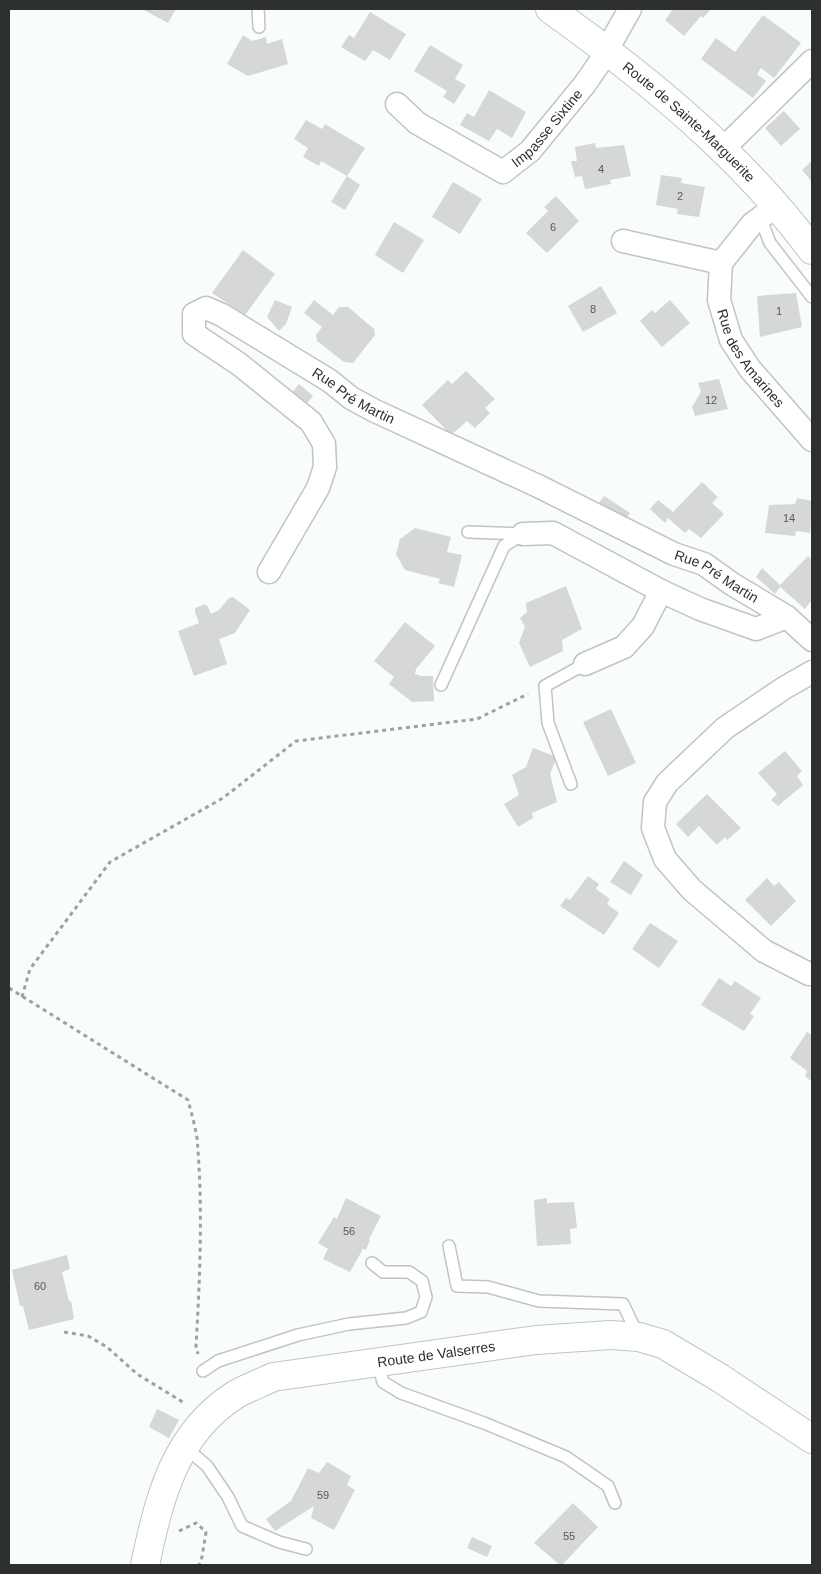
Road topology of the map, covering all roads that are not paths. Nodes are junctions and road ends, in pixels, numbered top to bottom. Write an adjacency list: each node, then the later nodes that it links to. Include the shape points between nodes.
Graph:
1 (258, 9): 4 (lane)
2 (550, 9): 5 (street, Route de Sainte-Marguerite)
3 (630, 9): 5 (street)
4 (259, 27)
5 (607, 50): 7 (street, Impasse Sixtine, via 585,84 530,151 502,172 417,122); 8 (street, Route de Sainte-Marguerite)
6 (812, 61): 8 (street)
7 (396, 104)
8 (722, 150): 9 (street, Route de Sainte-Marguerite)
9 (768, 212): 11 (street, Route de Sainte-Marguerite); 12 (street, via 752,224); 13 (lane, via 770,243)
10 (623, 241): 12 (street)
11 (812, 250)
12 (721, 263): 14 (street, Rue des Amarines, via 719,300 731,340 750,369)
13 (812, 297)
14 (812, 440)
15 (468, 532): 16 (lane)
16 (523, 534): 18 (street, via 554,533); 23 (lane, via 504,546)
17 (269, 572): 19 (street, Rue Pré Martin, via 318,488 325,466 324,444 311,422 239,364 194,334 194,314 206,308 375,411 538,486 674,554 704,564)
18 (662, 591): 19 (street, via 756,629); 21 (street, via 643,626 624,647)
19 (787, 617): 20 (street, Rue Pré Martin)
20 (812, 640)
21 (585, 664): 24 (lane, via 545,686 548,723)
22 (812, 672): 25 (street, via 725,728 667,783 655,802 653,828 665,859 692,890 764,951)
23 (441, 685)
24 (571, 784)
25 (811, 976)
26 (449, 1246): 28 (lane, via 457,1286 488,1287 539,1301 623,1304)
27 (372, 1262): 30 (lane, via 383,1272 409,1272 422,1281 426,1297 422,1312 406,1318 349,1324 298,1335 218,1361)
28 (638, 1337): 29 (street, Route de Valserres, via 611,1335 536,1340); 31 (street, Route de Valserres, via 663,1344 704,1368)
29 (378, 1363): 32 (street, Route de Valserres, via 273,1377 236,1395 208,1416); 33 (lane, via 383,1382 401,1393 484,1422 566,1457 608,1486)
30 (203, 1371)
31 (812, 1439)
32 (184, 1445): 34 (lane, via 207,1466 228,1497 242,1526 279,1542); 35 (street, Route de Valserres, via 164,1492)
33 (615, 1503)
34 (306, 1549)
35 (145, 1565)

